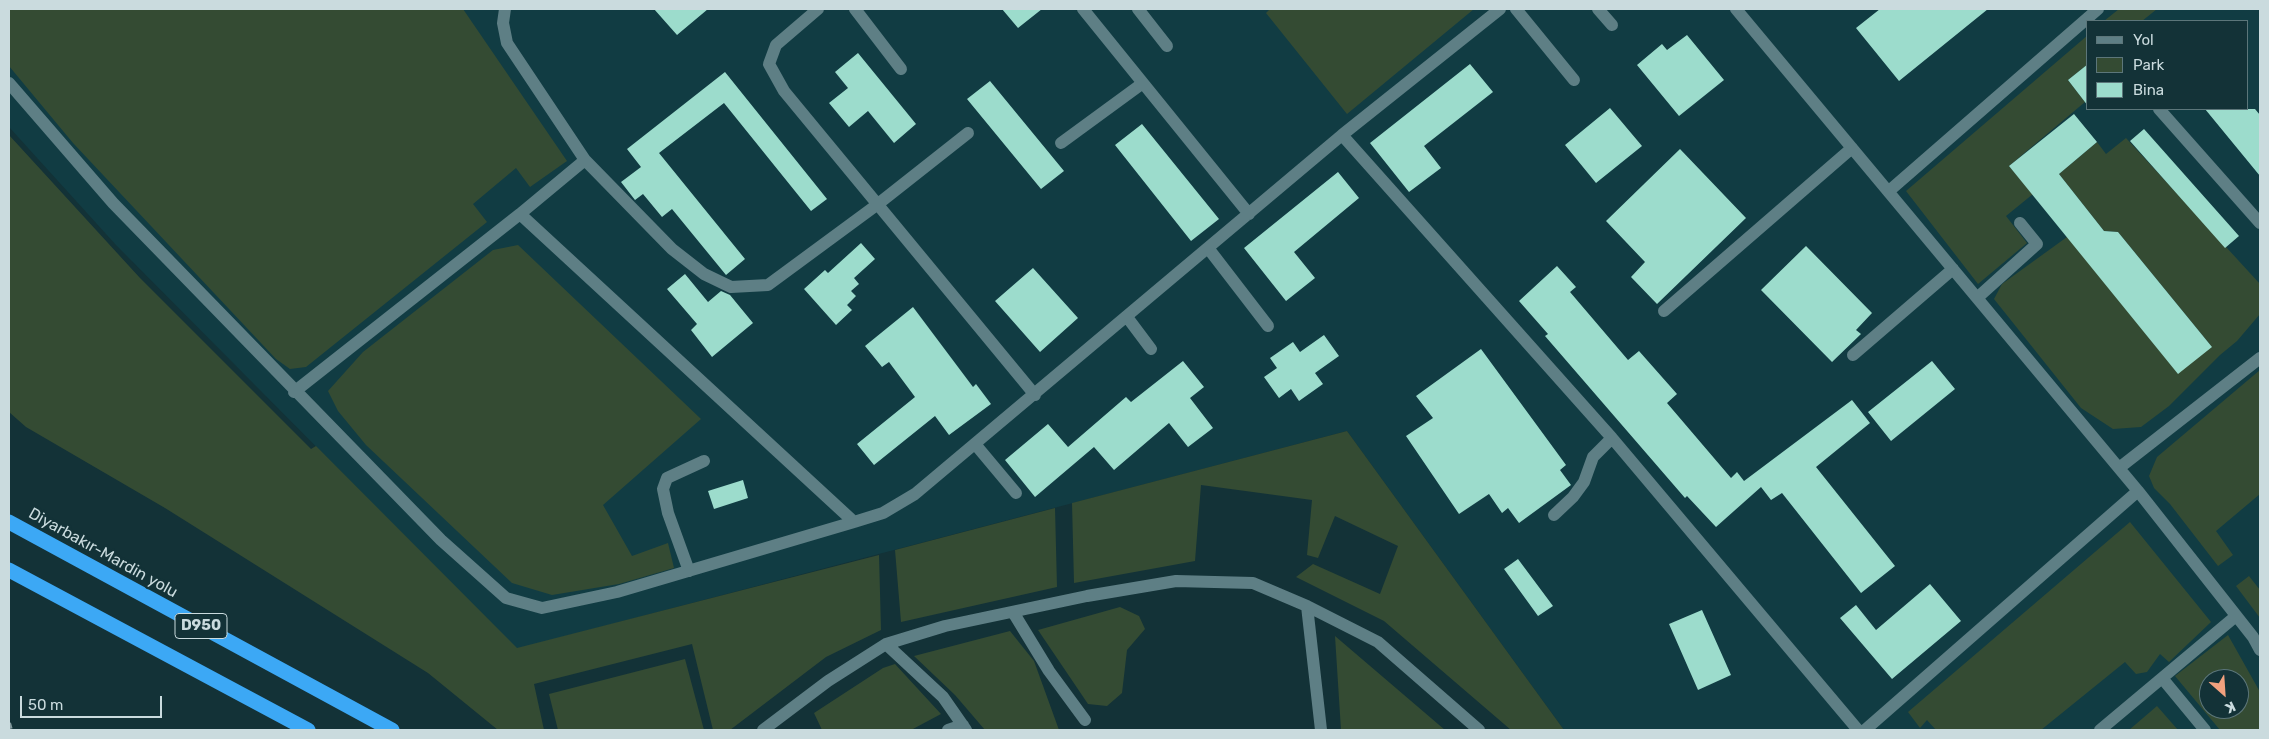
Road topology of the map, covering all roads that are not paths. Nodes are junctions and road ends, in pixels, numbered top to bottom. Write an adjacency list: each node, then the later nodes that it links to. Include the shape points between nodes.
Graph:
1 (505, 9): 22 (street, via 503,23 507,43)
2 (818, 9): 24 (street, via 776,45 769,64 784,90)
3 (855, 9): 13 (street)
4 (1083, 9): 16 (street)
5 (1138, 9): 12 (street)
6 (1500, 9): 19 (street)
7 (1516, 9): 14 (street)
8 (1598, 9): 11 (street)
9 (1736, 9): 21 (street)
10 (2098, 9): 23 (street)
11 (1612, 25)
12 (1168, 46)
13 (901, 69)
14 (1574, 80)
15 (9, 83): 38 (street, via 113,204)
16 (1143, 83): 20 (street); 26 (street)
17 (2160, 110): 28 (street)
18 (968, 132): 24 (street)
19 (1342, 135): 26 (street); 40 (street)
20 (1061, 143)
21 (1852, 148): 23 (street); 32 (street)
22 (585, 160): 24 (street, via 672,249 704,274 731,287 768,285); 25 (street)
23 (1889, 191): 30 (street)
24 (878, 204): 39 (street)
25 (520, 214): 38 (street); 48 (street)
26 (1249, 214): 29 (street)
27 (2020, 223): 31 (street, via 2037,244)
28 (2260, 223)
29 (1208, 248): 33 (street); 34 (street)
30 (1953, 269): 31 (street); 36 (street)
31 (1978, 298): 43 (street)
32 (1664, 310)
33 (1127, 317): 35 (street); 39 (street)
34 (1268, 326)
35 (1150, 349)
36 (1853, 355)
37 (2260, 358): 43 (street)
38 (294, 392): 50 (street, via 442,540 506,598 542,608 617,592)
39 (1035, 395): 41 (street)
40 (1612, 438): 46 (street, via 1594,457 1584,482 1573,497); 66 (street)
41 (975, 444): 45 (street); 48 (street, via 915,494 883,512)
42 (704, 461): 50 (street, via 667,478 663,489 668,514)
43 (2119, 468): 44 (street)
44 (2138, 491): 53 (street); 67 (street)
45 (1016, 493)
46 (1554, 515)
47 (9, 522): 61 (highway, Diyarbakır-Mardin yolu / D950)
48 (854, 522): 50 (street)
49 (9, 570): 60 (highway, D950)
50 (689, 571)
51 (1308, 606): 52 (street, via 1253,583 1176,581); 64 (street); 65 (street, via 1378,642)
52 (1013, 612): 55 (street, via 945,626); 58 (street)
53 (2236, 616): 54 (street); 57 (street)
54 (2256, 641): 56 (street)
55 (886, 644): 59 (street, via 942,697); 62 (street, via 828,681)
56 (2260, 650)
57 (2162, 678): 68 (street); 69 (street)
58 (1084, 720)
59 (964, 728): 63 (street)
60 (308, 730)
61 (392, 730)
62 (762, 730)
63 (948, 730)
64 (1321, 730)
65 (1479, 730)
66 (1858, 730)
67 (1865, 730)
68 (2100, 730)
69 (2205, 730)

